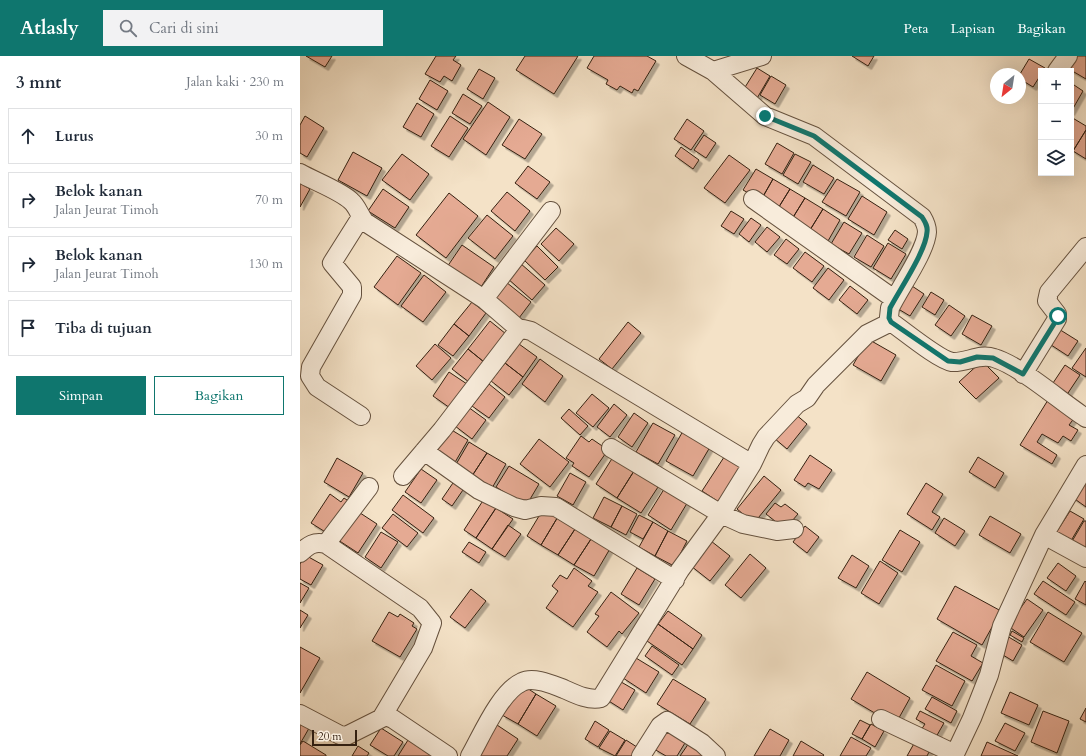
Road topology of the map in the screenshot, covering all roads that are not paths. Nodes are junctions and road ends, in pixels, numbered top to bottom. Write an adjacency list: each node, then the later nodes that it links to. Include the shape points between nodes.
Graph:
1 (686, 56): 5 (street)
2 (762, 56): 5 (street)
3 (1068, 56): 4 (street)
4 (1060, 68)
5 (713, 71): 12 (street, via 765,116 814,136 922,217 926,224 926,236 921,252)
6 (300, 174): 9 (street, via 350,200)
7 (753, 199): 12 (street)
8 (551, 211): 11 (street)
9 (361, 217): 11 (street); 16 (street, via 332,263 352,287 352,295 312,367 310,376 317,387)
10 (1086, 247): 15 (street, via 1049,292 1047,301 1057,314 1057,319)
11 (484, 299): 14 (street)
12 (894, 299): 13 (street, via 888,314)
13 (891, 322): 15 (street, via 948,361 960,362 977,357 993,358); 20 (street, via 867,334 816,385 807,398 779,422 760,445)
14 (520, 330): 19 (street); 20 (street, via 531,331)
15 (1023, 374): 17 (street)
16 (361, 416)
17 (1086, 418)
18 (611, 448): 24 (street)
19 (424, 451): 22 (street); 30 (street, via 478,490 514,507 524,510 541,506 556,507)
20 (752, 464): 24 (street)
21 (1086, 465): 26 (street)
22 (403, 476)
23 (369, 487): 27 (street)
24 (721, 514): 25 (street, via 743,524 763,529); 30 (street)
25 (794, 529)
26 (1044, 535): 29 (street); 34 (street, via 1002,626 989,675)
27 (326, 544): 28 (street, via 311,544); 32 (street, via 420,608 432,622 423,648)
28 (300, 553)
29 (1086, 558)
30 (675, 580): 36 (street, via 601,698 582,696 538,681 523,681 511,690 496,710)
31 (300, 714): 32 (street, via 346,736)
32 (382, 717): 35 (street, via 393,719)
33 (881, 718): 34 (street)
34 (955, 755)
35 (448, 756)
36 (470, 756)
37 (641, 756): 38 (street, via 660,726 667,721 702,743)
38 (716, 756)

